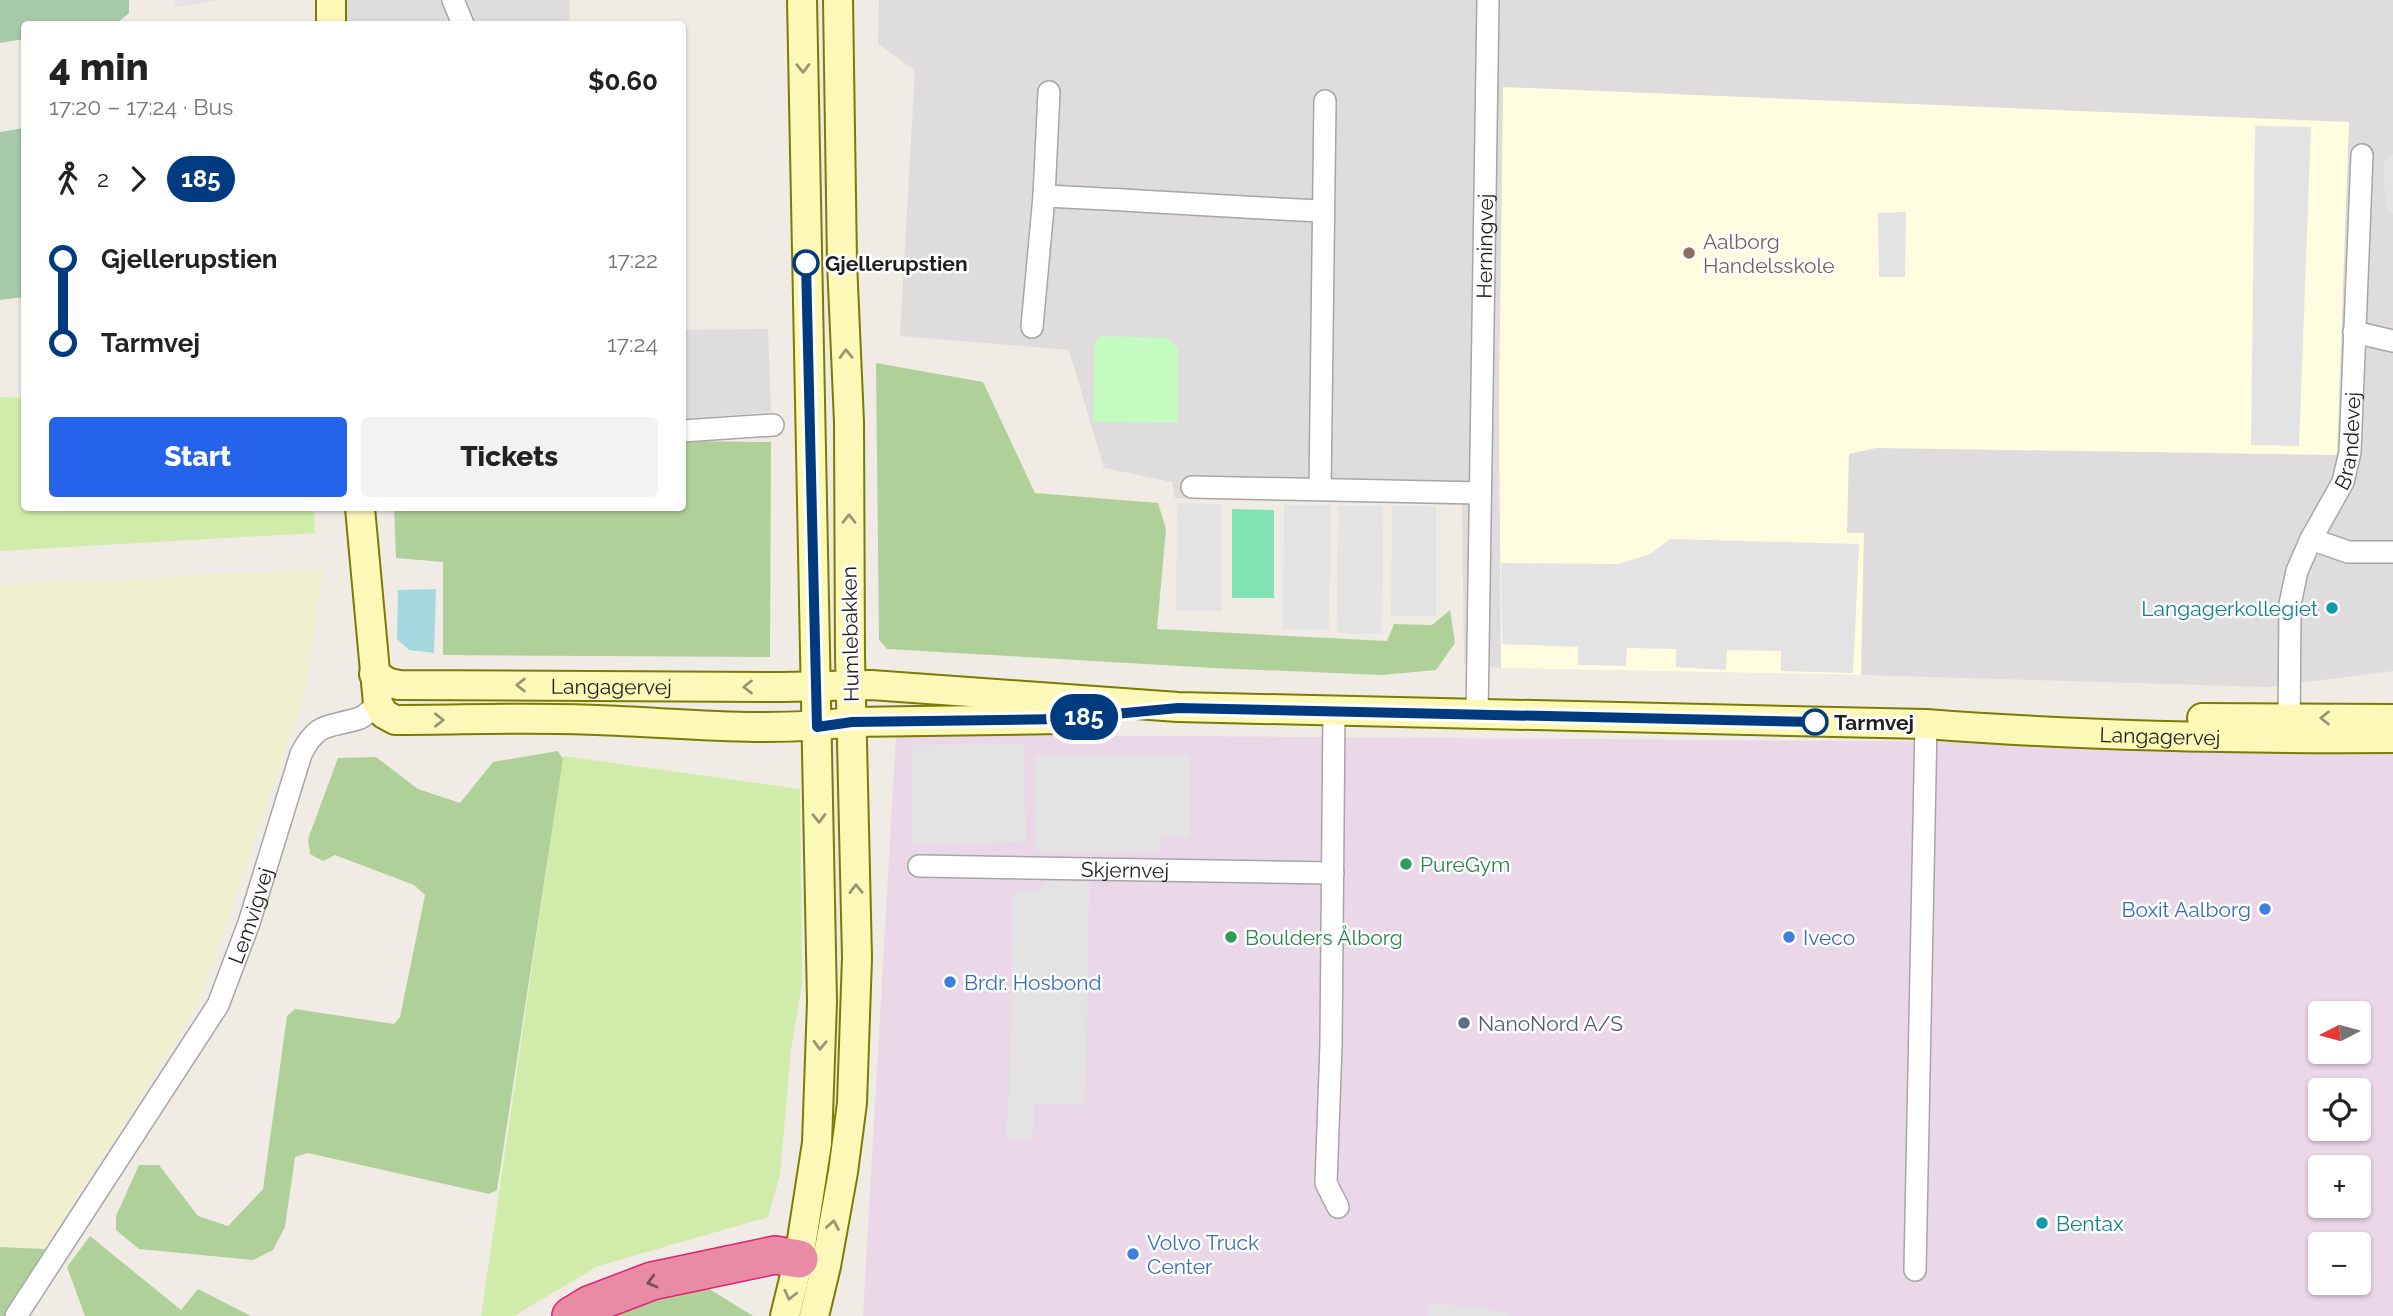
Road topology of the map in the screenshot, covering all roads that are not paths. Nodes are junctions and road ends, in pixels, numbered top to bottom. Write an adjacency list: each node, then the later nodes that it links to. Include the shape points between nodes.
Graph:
1 (331, 0): 6 (street)
2 (453, 0): 7 (street)
3 (802, 0): 27 (street, Humlebakken, one-way to 27)
4 (838, 0): 26 (street, Humlebakken, one-way to 4)
5 (1488, 0): 20 (street, Herningvej)
6 (331, 21)
7 (462, 21)
8 (1049, 92): 11 (street)
9 (1325, 101): 12 (street)
10 (2362, 155): 14 (street, Brandevej)
11 (1044, 196): 12 (street); 13 (street)
12 (1322, 211): 19 (street)
13 (1032, 327)
14 (2354, 332): 15 (street); 22 (street, Brandevej, via 2350,452 2343,482)
15 (2393, 341)
16 (773, 425): 17 (street)
17 (686, 430)
18 (1192, 487): 19 (street)
19 (1320, 489): 20 (street)
20 (1480, 493): 30 (street, Herningvej)
21 (360, 511): 24 (street)
22 (2311, 539): 23 (street, via 2348,552); 33 (street, Brandevej, via 2290,604)
23 (2393, 552)
24 (374, 674): 25 (street); 27 (street, Langagervej, one-way to 24, via 399,685)
25 (378, 704): 27 (street, Langagervej, one-way to 27, via 395,720 595,720 634,709); 40 (street, Lemvigvej, via 362,717 335,722 310,736 218,1005)
26 (851, 704): 27 (street, Langagervej); 27 (street); 28 (street, Langagervej, via 1062,719); 28 (street, Langagervej, via 987,705 1034,697); 38 (street, Humlebakken, one-way to 26, via 843,1172 852,1103 858,958)
27 (817, 707): 38 (street, Humlebakken, one-way to 38, via 822,1002)
28 (1178, 708): 29 (street, Langagervej)
29 (1334, 710): 30 (street, Langagervej); 36 (street)
30 (1477, 715): 32 (street, Langagervej)
31 (2393, 719): 33 (street, Langagervej, one-way to 33)
32 (1926, 724): 33 (street, Langagervej, via 2050,719); 39 (street)
33 (2289, 729): 34 (street, Langagervej)
34 (2393, 738)
35 (919, 866): 36 (street, Skjernvej)
36 (1333, 873): 37 (street, via 1326,1183)
37 (1338, 1207)
38 (812, 1262): 41 (highway, one-way to 41, via 775,1255 652,1281); 42 (street, Humlebakken, one-way to 42); 43 (street, Humlebakken)
39 (1915, 1270)
40 (16, 1316)
41 (571, 1316)
42 (785, 1316)
43 (814, 1316)

